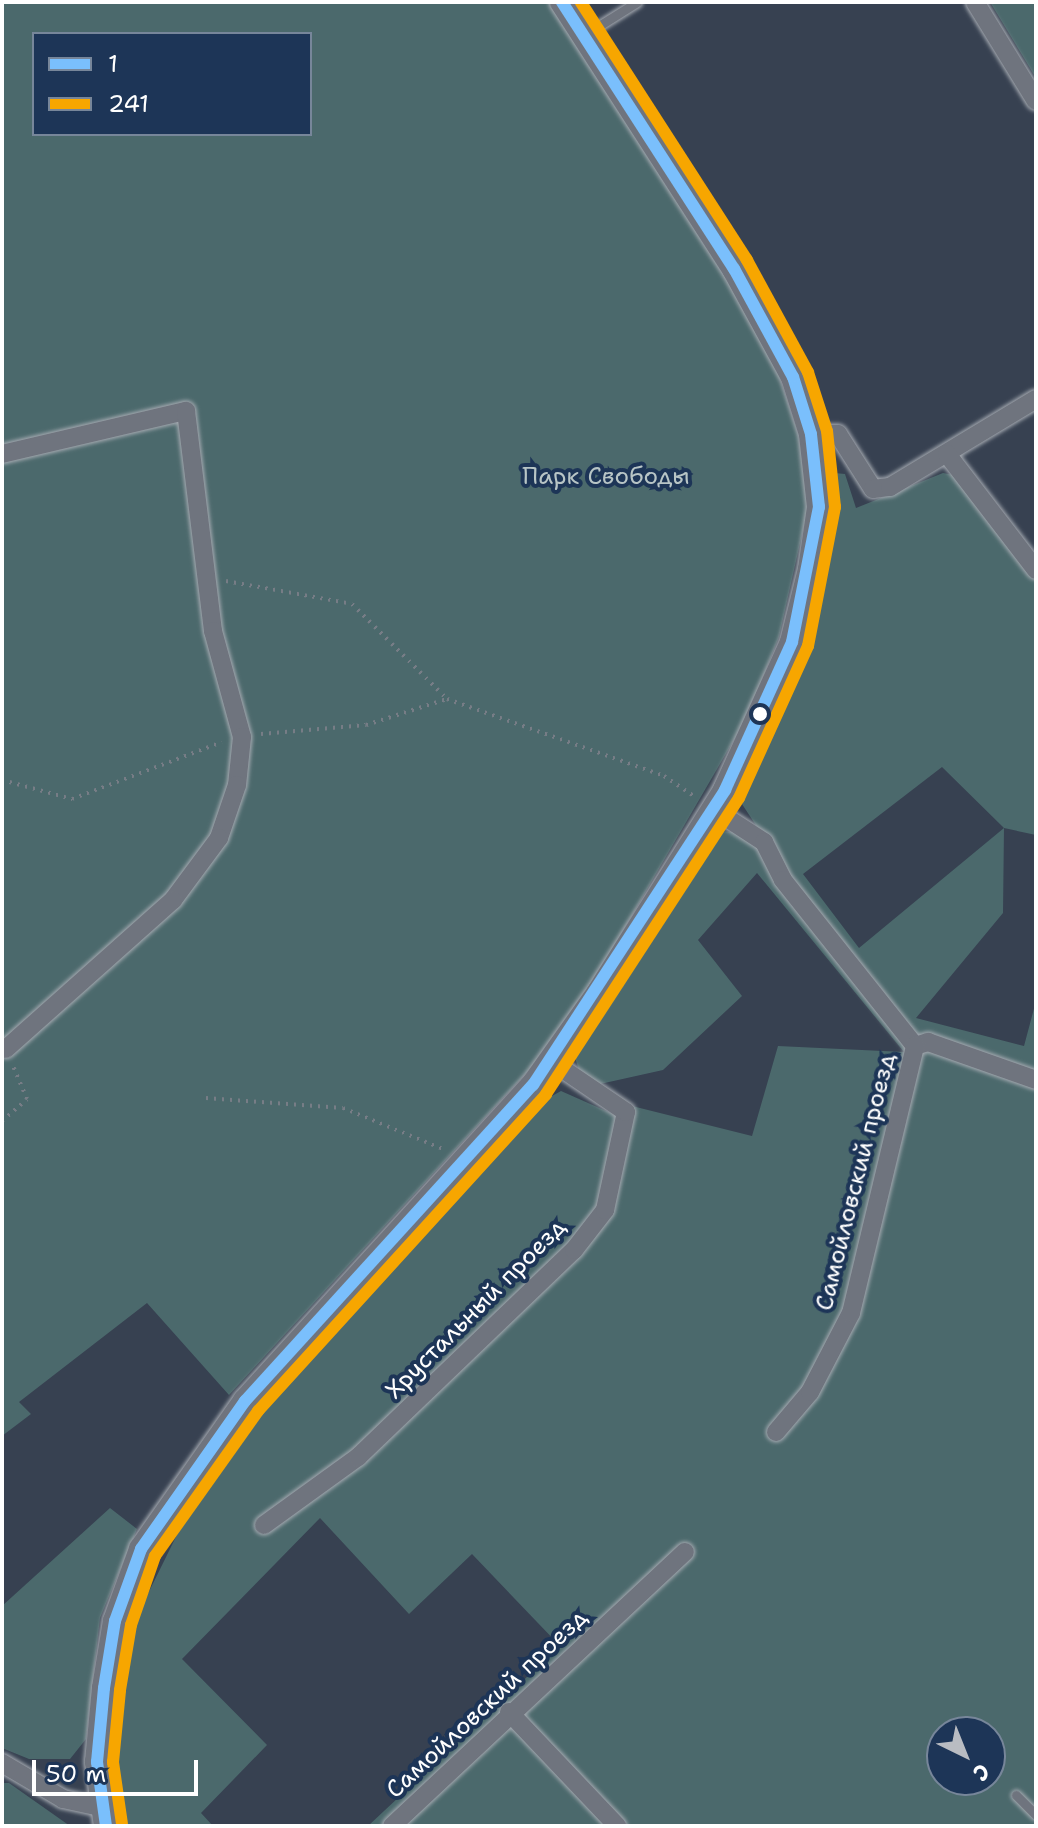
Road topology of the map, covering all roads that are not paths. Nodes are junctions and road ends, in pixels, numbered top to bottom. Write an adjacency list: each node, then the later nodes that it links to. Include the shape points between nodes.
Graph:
1 (562, 2): 4 (main road)
2 (637, 2): 4 (lane)
3 (975, 2): 5 (street)
4 (584, 36): 7 (main road, via 734,269 793,377)
5 (1036, 101)
6 (1036, 399): 9 (street)
7 (811, 434): 9 (street, via 838,434 873,489); 11 (main road, via 819,507 792,642)
8 (2, 454): 13 (street, via 186,411 207,579 242,737 237,785 219,838 173,900)
9 (947, 454): 10 (street)
10 (1036, 570)
11 (713, 809): 12 (street, Самойловский проезд, via 764,842 783,880); 14 (main road)
12 (915, 1046): 15 (street, via 928,1042); 16 (street, Самойловский проезд, via 851,1313 810,1392)
13 (6, 1049)
14 (551, 1061): 17 (street, Хрустальный проезд, via 626,1112 605,1210 574,1250 358,1457); 23 (main road, via 245,1401 141,1549 115,1621 104,1688)
15 (1036, 1080)
16 (776, 1432)
17 (264, 1525)
18 (685, 1552): 19 (street, Самойловский проезд)
19 (509, 1712): 24 (street, Самойловский проезд); 25 (street)
20 (2, 1763): 23 (street)
21 (1016, 1795): 22 (lane)
22 (1036, 1815)
23 (103, 1816)
24 (392, 1826)
25 (617, 1826)

